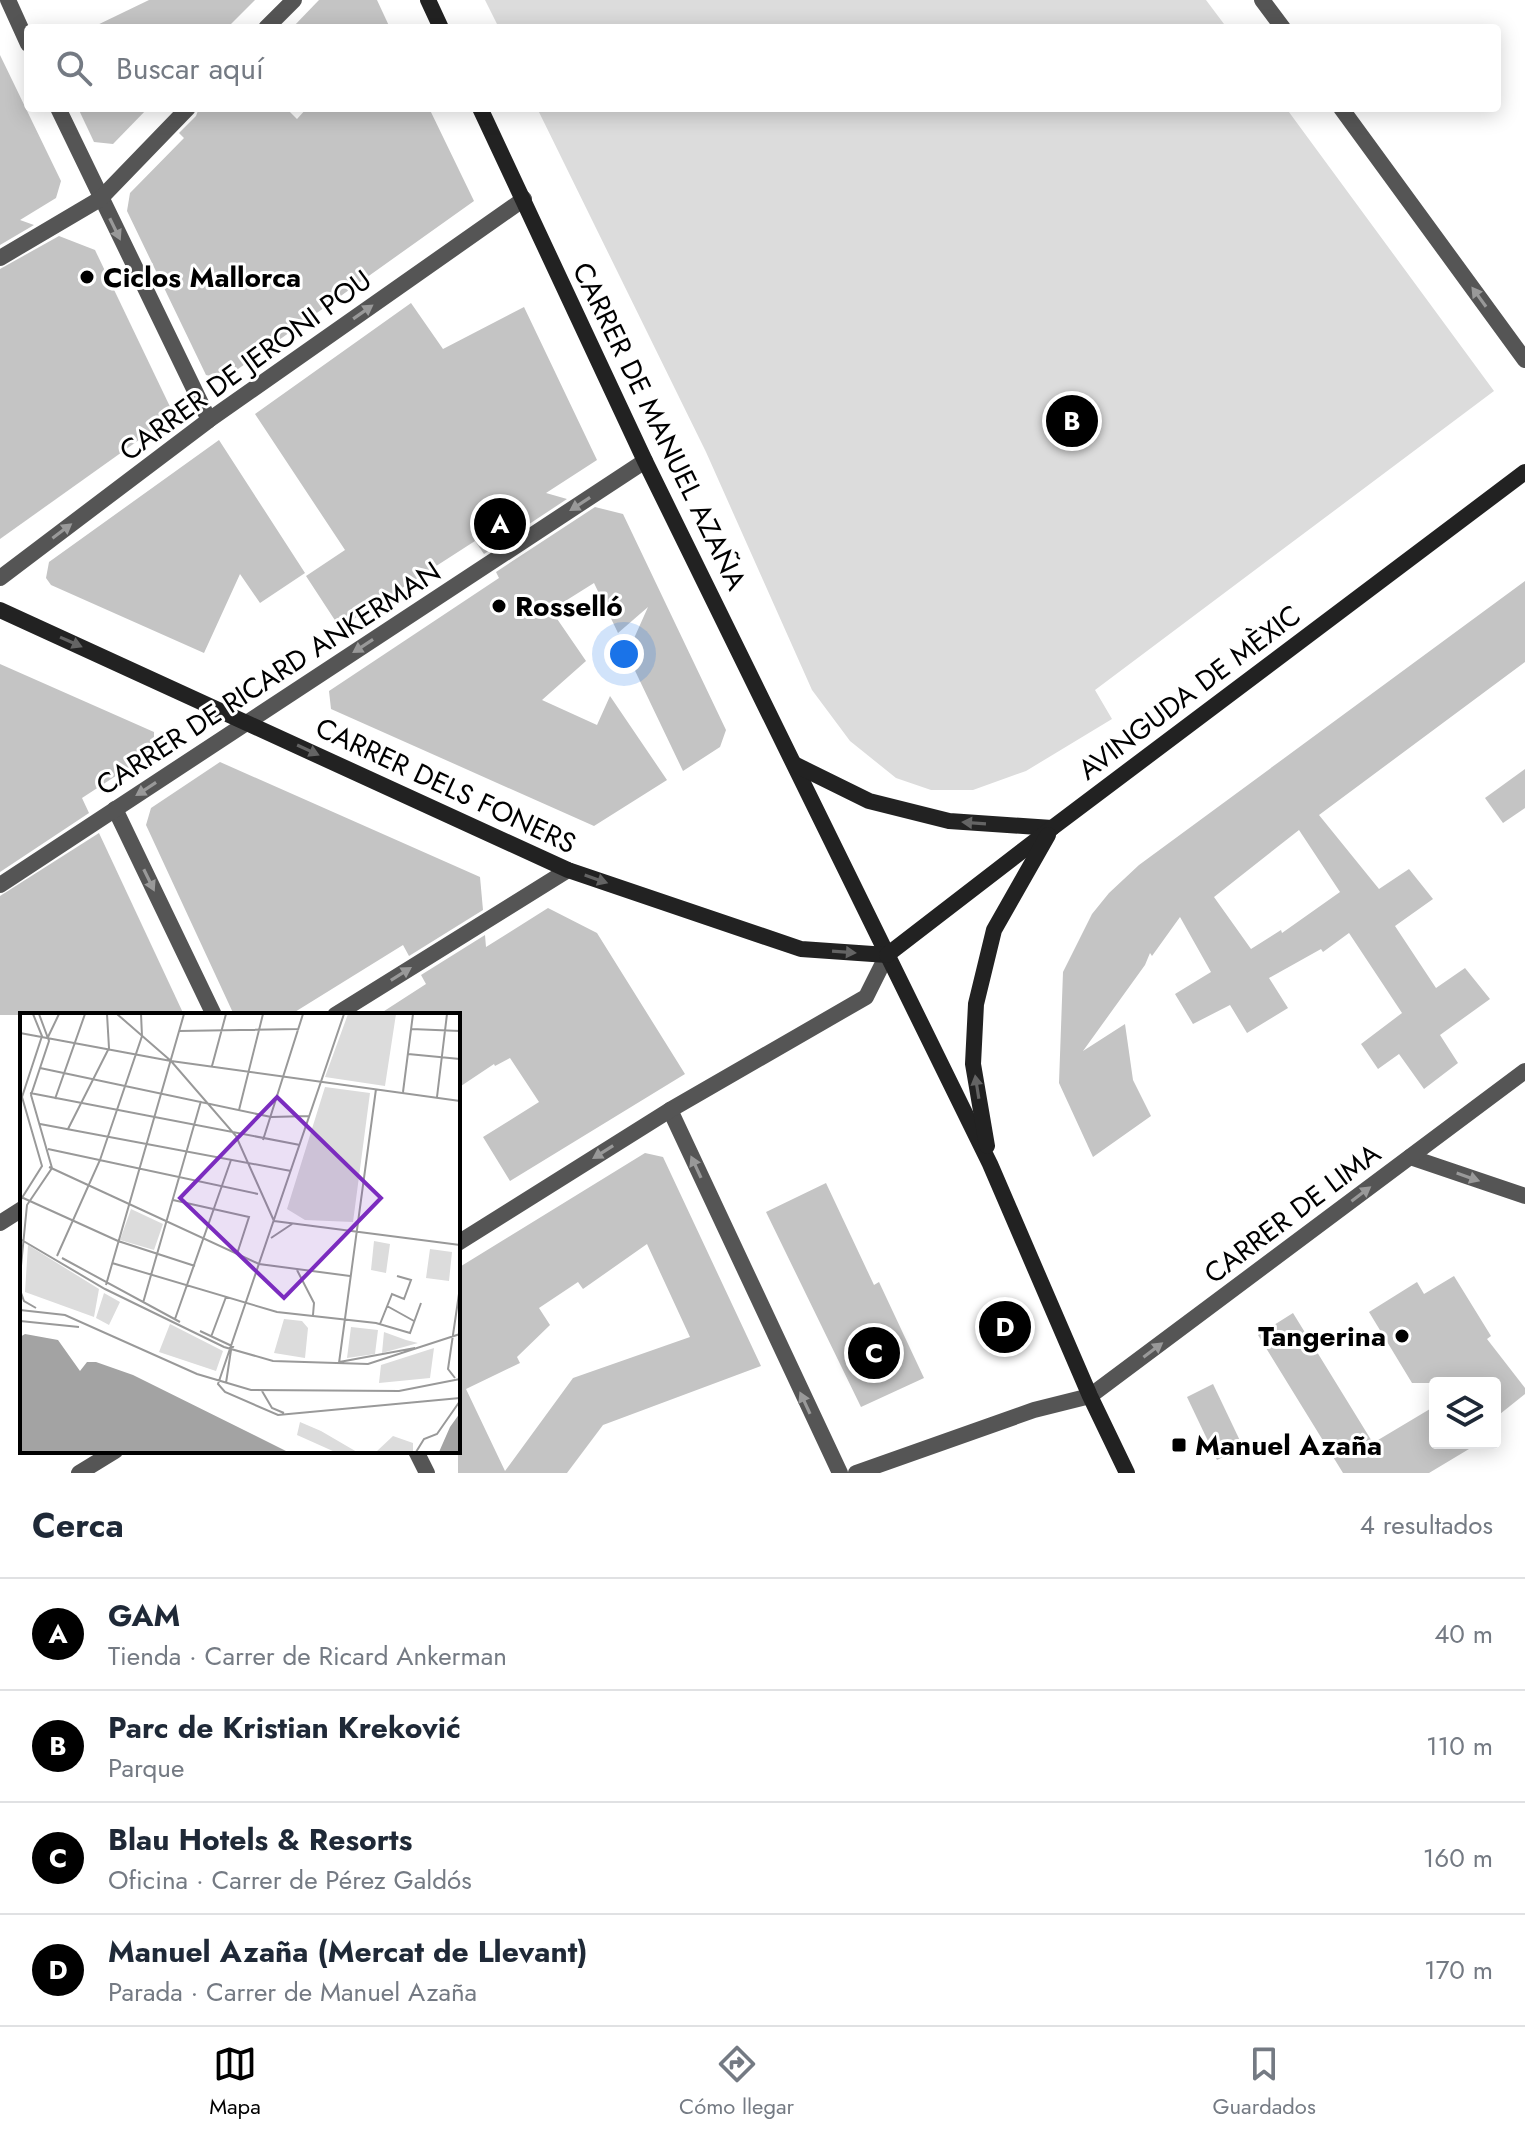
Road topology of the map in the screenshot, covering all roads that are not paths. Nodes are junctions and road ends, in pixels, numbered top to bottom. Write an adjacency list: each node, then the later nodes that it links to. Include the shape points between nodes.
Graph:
1 (8, 0): 8 (street)
2 (294, 0): 5 (street)
3 (428, 0): 6 (street)
4 (1262, 0): 7 (street)
5 (270, 24)
6 (439, 24)
7 (1280, 24)
8 (24, 35)
9 (60, 112): 13 (street)
10 (184, 112): 13 (street)
11 (482, 112): 14 (street, CARRER DE MANUEL AZAÑA)
12 (1344, 112): 16 (street, one-way to 12)
13 (100, 199): 15 (street); 17 (street, one-way to 17)
14 (524, 199): 17 (street, CARRER DE JERONI POU, one-way to 14); 18 (street, CARRER DE MANUEL AZAÑA)
15 (0, 258)
16 (1525, 360)
17 (209, 420): 20 (street, CARRER DE JERONI POU, one-way to 17)
18 (645, 461): 22 (street, CARRER DE RICARD ANKERMAN, one-way to 22); 23 (street, CARRER DE MANUEL AZAÑA)
19 (1525, 472): 25 (street, AVINGUDA DE MÈXIC)
20 (0, 578)
21 (0, 610): 22 (street, CARRER DELS FONERS, one-way to 22)
22 (247, 722): 24 (street, CARRER DE RICARD ANKERMAN, one-way to 24); 26 (street, CARRER DELS FONERS, one-way to 26)
23 (796, 765): 25 (street, one-way to 23, via 949,821 895,808); 28 (street, CARRER DE MANUEL AZAÑA)
24 (115, 809): 27 (street, CARRER DE RICARD ANKERMAN); 29 (street, one-way to 29)
25 (1052, 828): 28 (street, AVINGUDA DE MÈXIC); 34 (street, CARRER DE MANUEL AZAÑA, one-way to 25, via 973,1064 976,1004 994,930)
26 (568, 870): 28 (street, CARRER DELS FONERS, one-way to 28, via 801,949); 30 (street, one-way to 26)
27 (0, 885)
28 (887, 955): 32 (street, via 866,997); 34 (street, CARRER DE MANUEL AZAÑA)
29 (213, 1013)
30 (338, 1013)
31 (1525, 1071): 33 (street, CARRER DE LIMA)
32 (670, 1110): 38 (street, one-way to 38); 44 (street, one-way to 32)
33 (1410, 1157): 35 (street, one-way to 35); 39 (street, CARRER DE LIMA, one-way to 33)
34 (990, 1164): 39 (street, CARRER DE MANUEL AZAÑA)
35 (1525, 1196)
36 (20, 1210): 37 (street)
37 (0, 1223)
38 (460, 1242)
39 (1090, 1396): 45 (street, via 1034,1410); 46 (street, CARRER DE MANUEL AZAÑA)
40 (112, 1453): 42 (street)
41 (417, 1453): 43 (street)
42 (79, 1473)
43 (427, 1473)
44 (840, 1473)
45 (856, 1473)
46 (1127, 1473)

